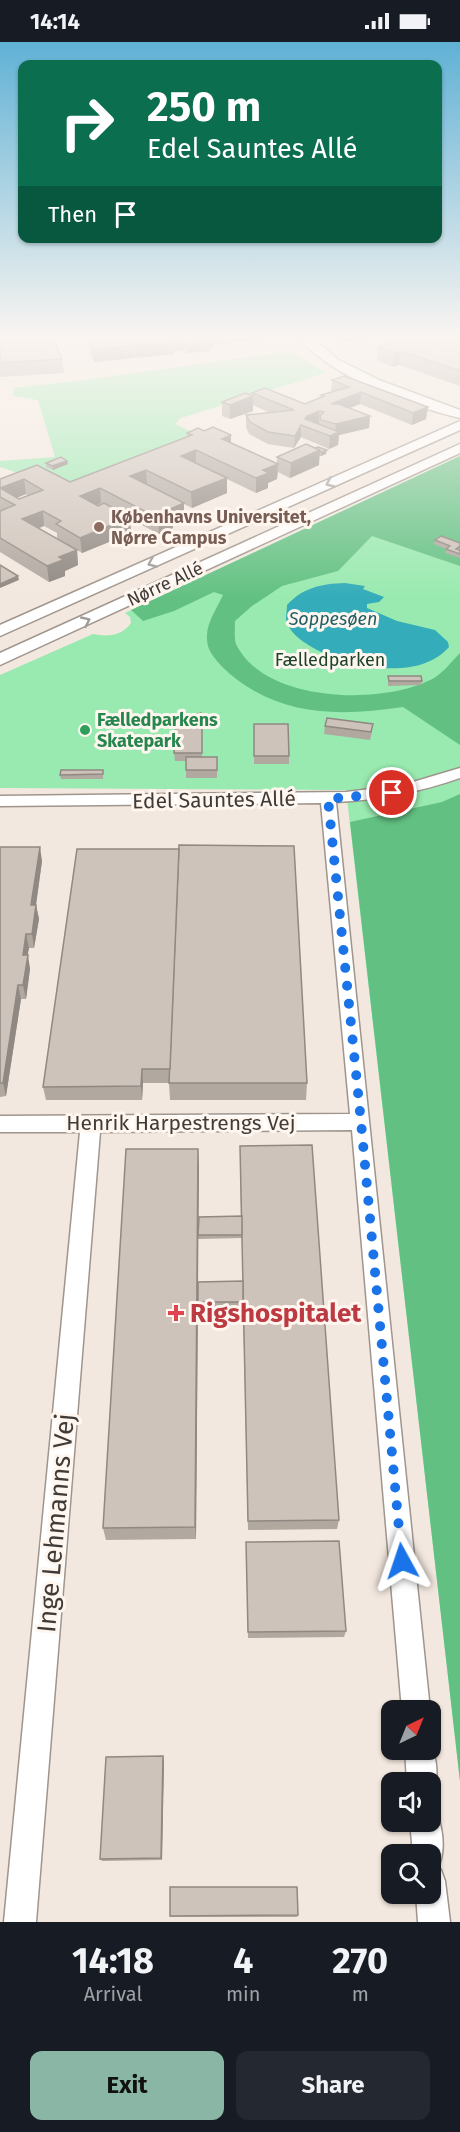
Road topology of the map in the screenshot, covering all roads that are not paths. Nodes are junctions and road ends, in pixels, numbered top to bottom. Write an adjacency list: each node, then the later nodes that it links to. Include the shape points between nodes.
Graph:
1 (460, 425): 3 (street, Nørre Allé, one-way to 3)
2 (460, 448): 4 (street, Nørre Allé, one-way to 2)
3 (0, 631)
4 (0, 660)
5 (460, 773): 6 (street, Edel Sauntes Allé, via 392,793)
6 (328, 799): 7 (street, Edel Sauntes Allé); 8 (street)
7 (0, 801)
8 (361, 1122): 10 (street, Henrik Harpestrengs Vej); 11 (street)
9 (0, 1124): 10 (street, Henrik Harpestrengs Vej)
10 (91, 1124): 13 (street, Inge Lehmanns Vej)
11 (415, 1700)
12 (432, 1904): 14 (street)
13 (20, 1922)
14 (434, 1922)

